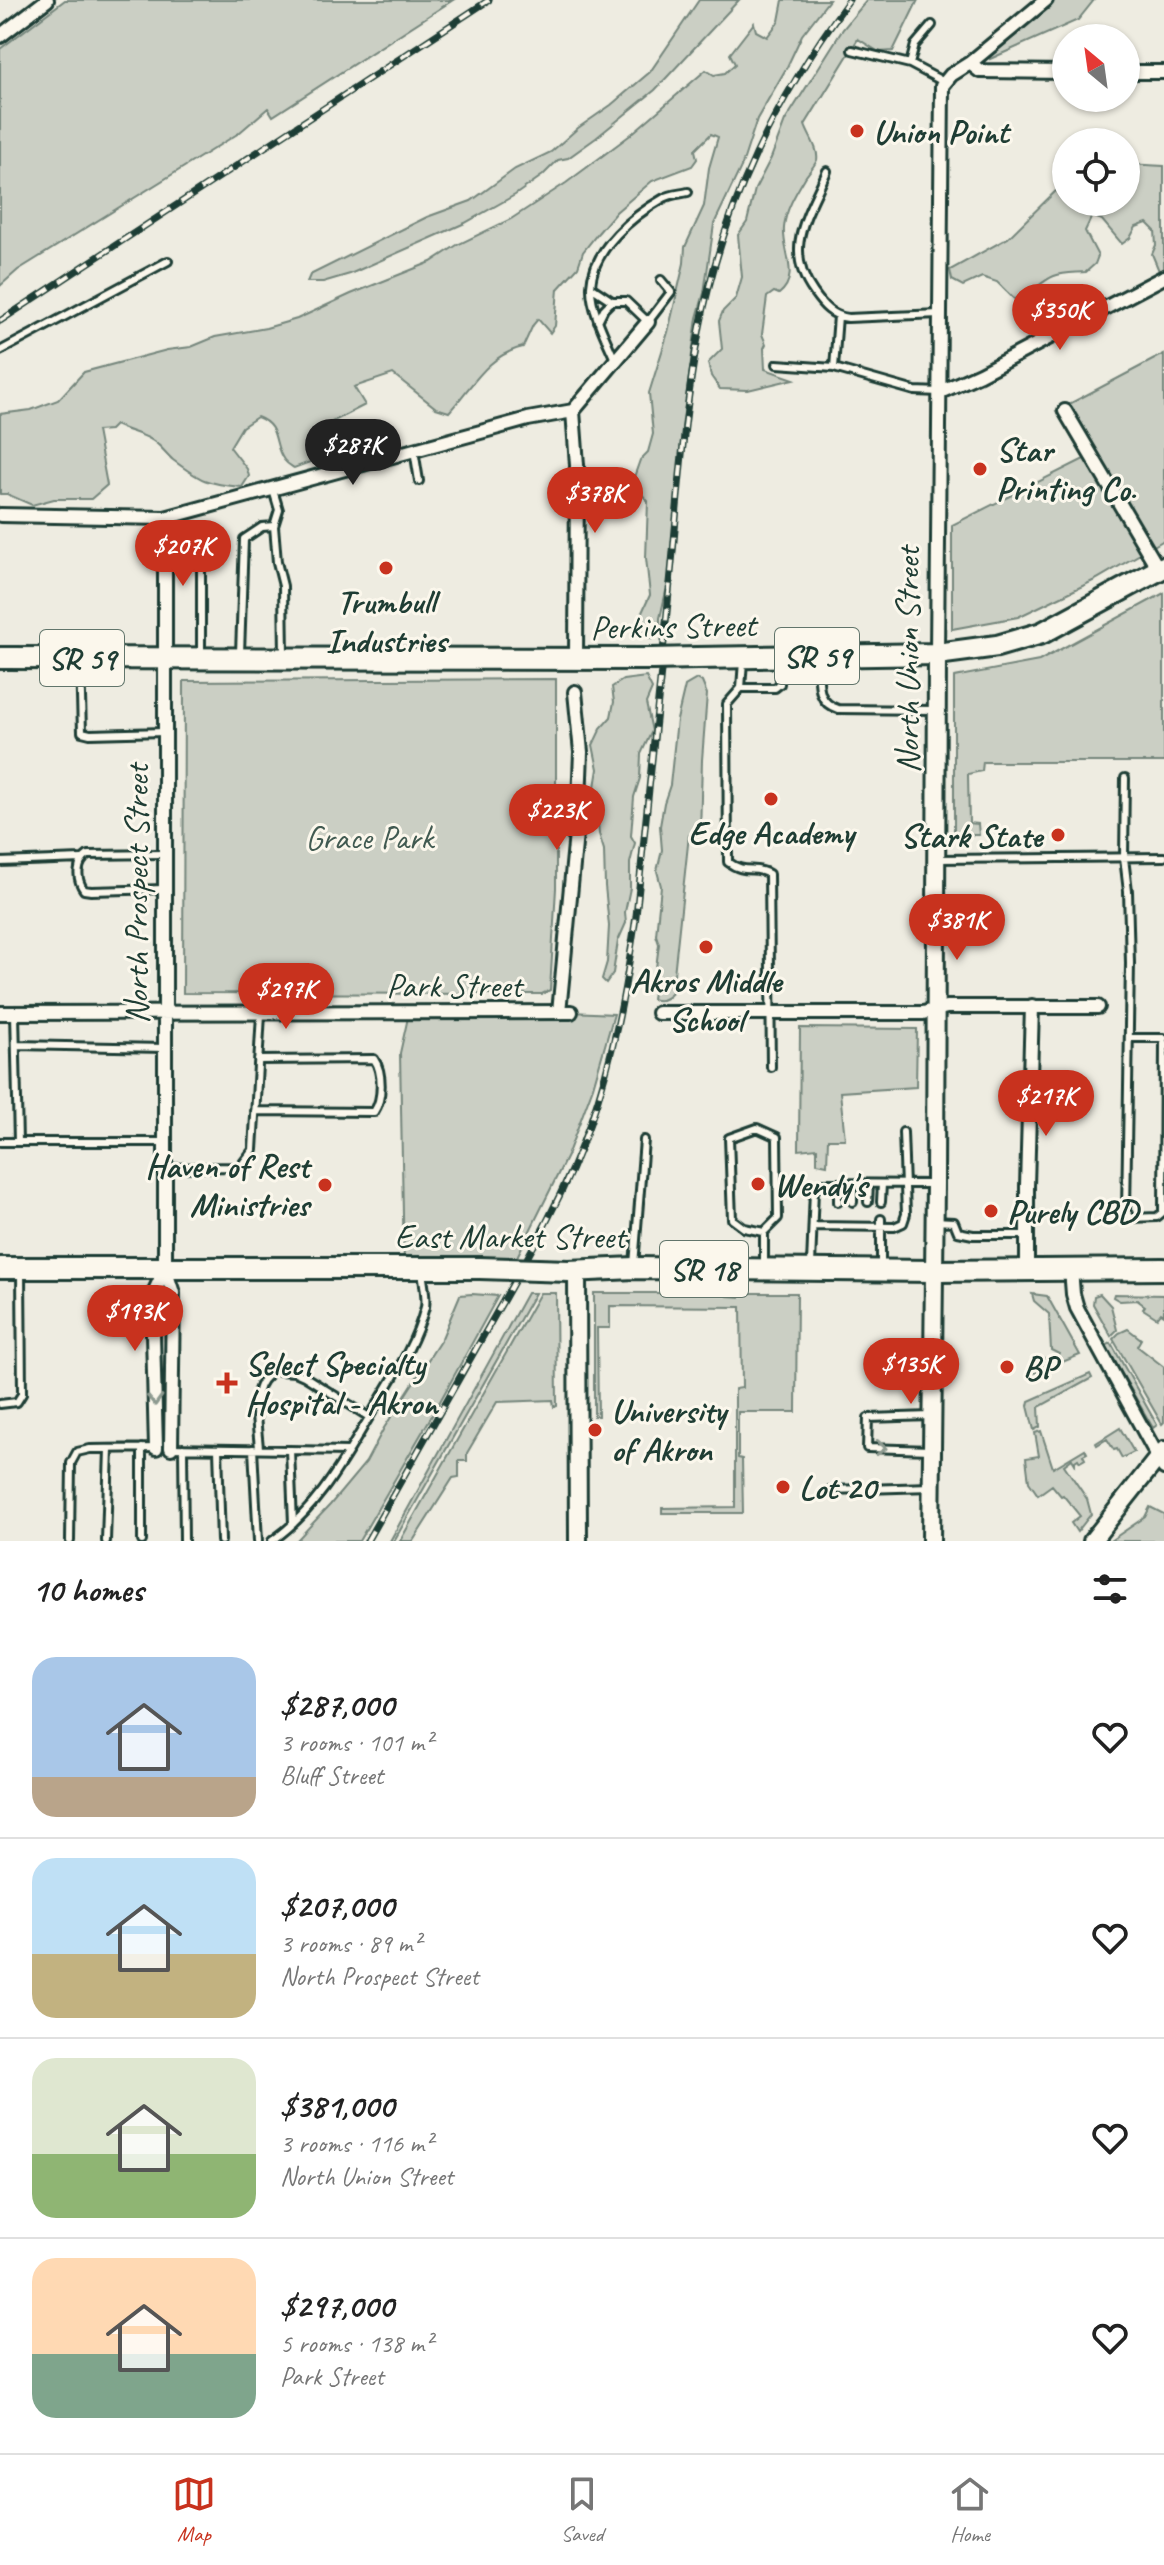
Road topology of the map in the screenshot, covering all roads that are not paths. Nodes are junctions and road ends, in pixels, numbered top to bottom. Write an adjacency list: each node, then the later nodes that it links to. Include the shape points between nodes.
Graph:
1 (47, 0): 4 (street)
2 (1046, 0): 6 (street)
3 (932, 25): 7 (lane, via 915,45)
4 (0, 36)
5 (852, 50): 7 (lane)
6 (970, 63): 8 (street, via 980,71); 11 (street)
7 (910, 64): 11 (lane)
8 (1052, 72)
9 (1140, 72): 10 (street)
10 (1164, 72)
11 (944, 82): 19 (street, North Union Street)
12 (827, 171): 20 (lane, via 802,228 798,258 807,283)
13 (688, 192): 17 (lane, via 666,197 622,228 604,251)
14 (168, 261): 23 (lane)
15 (1164, 277): 27 (street)
16 (661, 280): 22 (lane, via 671,292)
17 (591, 287): 18 (lane); 21 (lane)
18 (612, 301): 21 (lane); 22 (lane, via 626,301)
19 (939, 314): 20 (lane); 27 (street, North Union Street)
20 (838, 316): 26 (lane)
21 (598, 321): 24 (lane)
22 (648, 322): 24 (street)
23 (0, 351)
24 (616, 362): 28 (street)
25 (777, 364): 26 (lane)
26 (834, 368): 27 (lane, via 915,391)
27 (940, 392): 38 (street, North Union Street)
28 (573, 411): 30 (street); 48 (street)
29 (1065, 411): 37 (street)
30 (414, 450): 31 (lane); 32 (street)
31 (419, 481)
32 (273, 490): 34 (street); 35 (lane, via 279,510)
33 (0, 515): 34 (street)
34 (165, 518): 41 (street, North Prospect Street)
35 (274, 526): 46 (lane, via 244,539); 47 (lane, via 283,586)
36 (201, 543): 45 (lane)
37 (1161, 568): 38 (main road, Perkins Street / SR 59, via 1042,633)
38 (937, 654): 40 (main road, Perkins Street / SR 59); 51 (street, North Union Street)
39 (781, 656): 40 (main road, Perkins Street / SR 59); 42 (main road, Perkins Street / SR 59); 49 (lane, via 780,684 775,688)
40 (818, 656): 51 (lane, via 827,706)
41 (164, 657): 44 (main road, SR 59); 45 (main road, Perkins Street / SR 59); 52 (street, North Prospect Street)
42 (743, 657): 48 (main road, Perkins Street / SR 59, bridge); 49 (lane)
43 (0, 658): 44 (main road, SR 59)
44 (80, 658): 52 (lane, via 82,732)
45 (201, 658): 46 (main road, Perkins Street / SR 59)
46 (240, 658): 47 (main road, Perkins Street / SR 59)
47 (284, 658): 48 (main road, Perkins Street / SR 59)
48 (576, 660)
49 (741, 688): 69 (lane, via 727,704 728,862 737,869 769,874)
50 (575, 692): 67 (street, Park Street, via 581,752 565,1012)
51 (937, 710): 58 (street, North Union Street)
52 (164, 732): 54 (street, North Prospect Street)
53 (1125, 778): 56 (lane)
54 (164, 854): 57 (lane, via 95,853); 60 (street, North Prospect Street)
55 (1164, 857): 56 (lane)
56 (1124, 858): 58 (lane); 70 (lane)
57 (82, 859): 59 (lane); 60 (lane, via 78,879 84,890)
58 (936, 859): 63 (street, North Union Street)
59 (0, 862)
60 (164, 889): 66 (street, North Prospect Street)
61 (1032, 1006): 62 (street); 63 (street); 97 (street)
62 (1098, 1007)
63 (936, 1010): 69 (street); 88 (street, North Union Street)
64 (0, 1013): 65 (street, Park Street)
65 (15, 1013): 66 (street, Park Street); 72 (lane)
66 (165, 1013): 67 (street, Park Street); 73 (street, North Prospect Street)
67 (261, 1013): 74 (lane)
68 (658, 1013): 69 (street)
69 (770, 1013): 75 (lane)
70 (1129, 1038): 71 (lane); 71 (lane, via 1126,1211 1131,1218 1163,1212)
71 (1164, 1040)
72 (16, 1045): 73 (lane); 80 (lane)
73 (165, 1048): 81 (street, North Prospect Street)
74 (258, 1060): 76 (lane); 76 (lane, via 374,1059 380,1104 374,1112)
75 (771, 1067)
76 (255, 1111): 82 (lane, via 253,1150 240,1167)
77 (903, 1132): 87 (lane)
78 (644, 1140): 101 (lane)
79 (0, 1142): 80 (lane)
80 (18, 1142): 81 (lane)
81 (165, 1142): 82 (street, North Prospect Street)
82 (165, 1168): 102 (street, North Prospect Street)
83 (838, 1183): 84 (lane); 89 (lane); 95 (lane, via 814,1190)
84 (853, 1184): 85 (lane); 90 (lane)
85 (869, 1184): 86 (lane); 91 (lane)
86 (882, 1184): 87 (lane); 92 (lane)
87 (905, 1184): 88 (lane); 94 (lane, via 903,1223)
88 (935, 1184): 93 (street, North Union Street)
89 (838, 1202)
90 (853, 1202)
91 (868, 1202)
92 (881, 1202)
93 (934, 1221): 97 (lane, via 954,1222 958,1232 973,1235); 109 (street, North Union Street)
94 (881, 1223): 95 (lane); 106 (lane)
95 (813, 1226): 104 (lane)
96 (764, 1232): 96 (lane, via 778,1218 777,1137 757,1128 729,1138 732,1219); 103 (lane)
97 (1027, 1235): 107 (street)
98 (1160, 1267): 105 (main road, East Market Street / SR 18)
99 (10, 1268): 102 (main road, East Market Street / SR 18); 112 (lane, via 22,1394 17,1402)
100 (421, 1268): 102 (main road, East Market Street / SR 18); 108 (main road, East Market Street / SR 18, bridge); 114 (lane, via 426,1302 414,1343)
101 (634, 1268): 103 (main road, East Market Street / SR 18); 108 (main road, East Market Street / SR 18)
102 (165, 1269): 116 (street, one-way to 116, via 152,1297); 117 (street, via 173,1293)
103 (764, 1269): 104 (main road, East Market Street / SR 18)
104 (811, 1269): 106 (main road, East Market Street / SR 18)
105 (1071, 1269): 107 (main road, East Market Street / SR 18); 124 (street, via 1077,1308)
106 (881, 1270): 109 (main road, East Market Street / SR 18)
107 (1027, 1270): 109 (main road, East Market Street / SR 18)
108 (573, 1271): 135 (street)
109 (934, 1271): 113 (street, North Union Street)
110 (280, 1371): 114 (lane, via 304,1376)
111 (267, 1376): 120 (lane, via 257,1393)
112 (0, 1404)
113 (931, 1416): 122 (street, North Union Street); 122 (lane, one-way to 122, via 868,1418 867,1448)
114 (369, 1417): 123 (lane)
115 (142, 1448): 116 (lane); 118 (lane); 130 (lane)
116 (156, 1448): 117 (lane)
117 (177, 1448): 119 (lane); 131 (lane)
118 (109, 1449): 128 (lane, via 81,1450 73,1457); 129 (lane)
119 (218, 1449): 120 (lane); 132 (lane)
120 (256, 1449): 121 (lane); 133 (lane)
121 (290, 1450): 123 (lane); 127 (lane)
122 (931, 1450): 125 (street, North Union Street)
123 (348, 1451): 127 (lane, via 319,1497)
124 (1162, 1459): 137 (street)
125 (931, 1487): 126 (lane); 136 (street, North Union Street)
126 (830, 1490)
127 (293, 1524): 134 (lane)
128 (70, 1541)
129 (106, 1541)
130 (142, 1541)
131 (184, 1541)
132 (221, 1541)
133 (258, 1541)
134 (272, 1541)
135 (578, 1541)
136 (931, 1541)
137 (1092, 1541)

